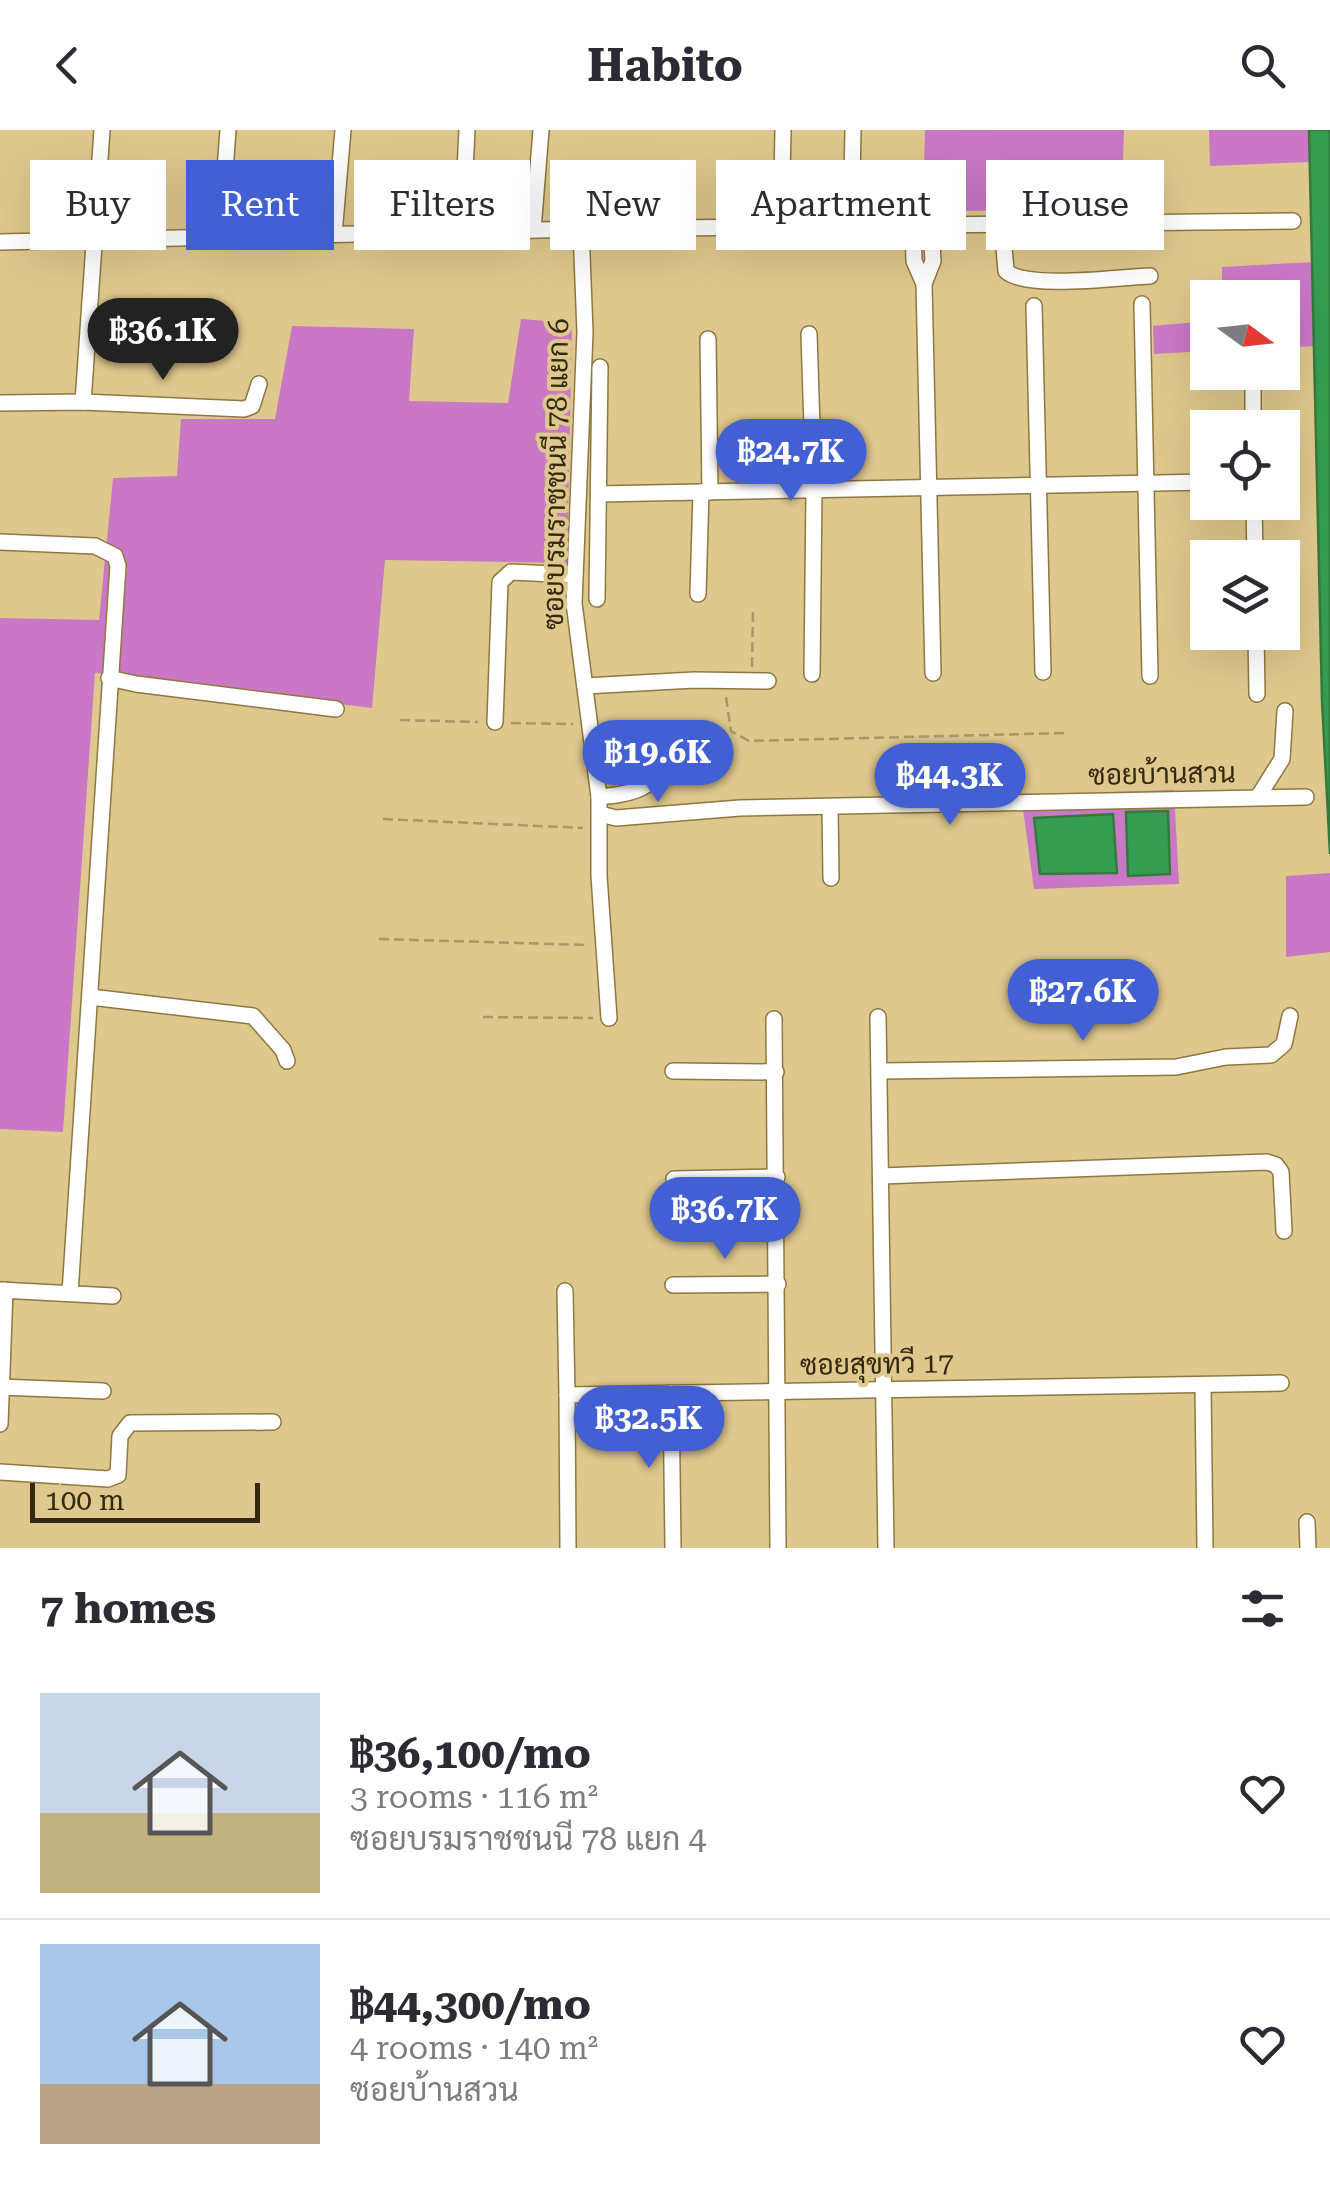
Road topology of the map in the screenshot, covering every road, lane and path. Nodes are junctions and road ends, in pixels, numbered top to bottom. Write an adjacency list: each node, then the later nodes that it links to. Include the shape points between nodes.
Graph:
1 (102, 130): 8 (street)
2 (228, 130): 9 (street)
3 (343, 130): 18 (street)
4 (467, 130): 10 (street)
5 (541, 130): 17 (street)
6 (783, 130): 11 (street)
7 (853, 130): 12 (street)
8 (100, 160)
9 (226, 160)
10 (466, 160)
11 (782, 160)
12 (852, 160)
13 (1293, 220): 14 (street)
14 (1164, 222)
15 (550, 229): 17 (street)
16 (530, 230): 17 (street)
17 (533, 230)
18 (334, 234): 19 (street)
19 (354, 234)
20 (30, 241): 21 (street)
21 (0, 242)
22 (93, 250): 35 (street)
23 (582, 250): 45 (street, ซอยบรมราชชนนี 78 แยก 6)
24 (914, 250): 28 (street)
25 (932, 250): 28 (street)
26 (1004, 250): 27 (street, via 1012,277)
27 (1150, 276)
28 (924, 284): 40 (street)
29 (1142, 304): 38 (street)
30 (1034, 306): 39 (street)
31 (809, 334): 41 (street)
32 (708, 339): 42 (street)
33 (600, 367): 43 (street)
34 (258, 384): 35 (street, via 252,406 244,409)
35 (84, 402): 36 (street)
36 (0, 403)
37 (1190, 482): 38 (street)
38 (1146, 483): 39 (street); 53 (street)
39 (1038, 485): 40 (street); 50 (street)
40 (930, 487): 41 (street); 51 (street)
41 (814, 490): 42 (street); 52 (street)
42 (706, 492): 43 (street); 46 (street)
43 (600, 494): 47 (street)
44 (0, 542): 54 (street, via 95,546 115,556)
45 (575, 575): 57 (street, ซอยบรมราชชนนี 78 แยก 6); 61 (street, via 511,572 500,582)
46 (698, 594)
47 (598, 598)
48 (753, 609): 56 (path)
49 (1256, 650): 58 (street)
50 (1043, 672)
51 (933, 673)
52 (812, 674)
53 (1150, 676)
54 (110, 678): 59 (street); 72 (street)
55 (724, 680): 56 (street); 57 (street); 62 (path, via 731,730 749,741)
56 (760, 681)
57 (584, 686): 67 (street, ซอยบรมราชชนนี 78 แยก 6)
58 (1256, 694)
59 (336, 709)
60 (1284, 711): 64 (street, via 1282,759)
61 (495, 722)
62 (1068, 733)
63 (661, 756): 67 (street, via 654,781)
64 (1258, 797): 65 (street, ซอยบ้านสวน); 66 (street, ซอยบ้านสวน)
65 (1306, 797)
66 (830, 808): 67 (street, ซอยบ้านสวน, via 616,818); 69 (street)
67 (599, 813): 68 (path); 71 (street, ซอยบรมราชชนนี 78 แยก 6)
68 (383, 819)
69 (831, 878)
70 (379, 938): 71 (path)
71 (604, 946): 76 (street, ซอยบรมราชชนนี 78 แยก 6)
72 (90, 998): 78 (street, via 254,1016); 90 (street)
73 (1290, 1016): 80 (street, via 1284,1044 1271,1055 1176,1067)
74 (878, 1017): 80 (street)
75 (483, 1018): 76 (path)
76 (609, 1018)
77 (774, 1019): 81 (street)
78 (287, 1061)
79 (673, 1071): 81 (street)
80 (881, 1071): 82 (street)
81 (776, 1072): 83 (street)
82 (881, 1176): 85 (street, via 1268,1162 1280,1172); 95 (street)
83 (778, 1177): 84 (street); 86 (street)
84 (674, 1179)
85 (1284, 1231)
86 (778, 1284): 87 (street); 96 (street)
87 (673, 1286)
88 (3, 1290): 90 (street); 94 (street)
89 (565, 1291): 99 (street)
90 (70, 1293): 91 (street)
91 (113, 1296)
92 (1280, 1383): 93 (street, ซอยสุขทวี 17)
93 (1203, 1386): 95 (street, ซอยสุขทวี 17); 108 (street)
94 (1, 1387): 97 (street); 101 (street)
95 (883, 1389): 96 (street, ซอยสุขทวี 17); 107 (street)
96 (778, 1390): 98 (street, ซอยสุขทวี 17); 106 (street)
97 (104, 1391)
98 (671, 1393): 99 (street, ซอยสุขทวี 17); 105 (street)
99 (567, 1395): 104 (street)
100 (273, 1422): 102 (street, via 130,1423 120,1436 118,1475 108,1480)
101 (0, 1424)
102 (0, 1472)
103 (1307, 1522): 109 (street)
104 (568, 1548)
105 (673, 1548)
106 (778, 1548)
107 (886, 1548)
108 (1205, 1548)
109 (1308, 1548)

